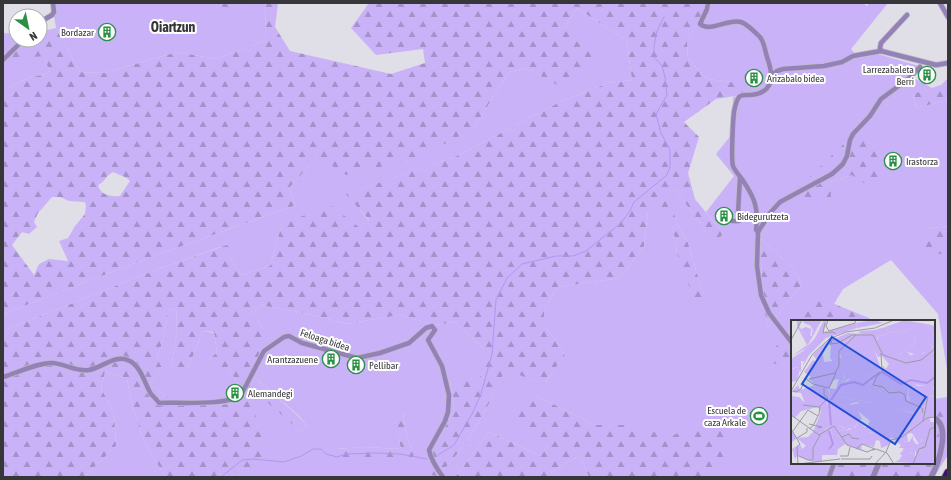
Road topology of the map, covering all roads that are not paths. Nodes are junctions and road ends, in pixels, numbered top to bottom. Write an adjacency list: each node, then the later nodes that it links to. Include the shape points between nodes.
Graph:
1 (53, 3): 5 (street, via 54,12)
2 (708, 3): 12 (street, via 700,24 745,24 761,39)
3 (940, 3): 6 (street)
4 (907, 15): 8 (street, via 881,43)
5 (48, 17)
6 (948, 17)
7 (15, 48): 9 (street)
8 (882, 51): 10 (street, via 936,65); 12 (street, via 853,56 842,62 824,66 782,69)
9 (3, 60)
10 (948, 63)
11 (920, 67): 15 (street, via 881,99 870,116 853,134 843,164 832,174 780,202)
12 (772, 76): 13 (street, via 771,83 766,88 755,94 741,96 735,107 733,165)
13 (740, 177): 14 (street, via 739,221); 15 (street, via 753,197)
14 (732, 221)
15 (758, 232): 16 (street, via 757,266 761,295 769,313)
16 (791, 342)
17 (3, 378): 22 (street, Feloaga bidea, via 46,363 87,370 114,360 125,359 134,364 151,394 160,403 207,403 234,399 241,395 264,351 284,337 289,336 302,343 357,358 409,343 432,326 435,330 428,340 442,366 449,395 445,421 429,450)
18 (935, 418): 25 (street, via 940,421 945,431 941,455)
19 (834, 464): 23 (street)
20 (879, 464): 24 (street)
21 (948, 473): 26 (highway)
22 (443, 477)
23 (829, 477)
24 (873, 477)
25 (931, 477)
26 (946, 477)

